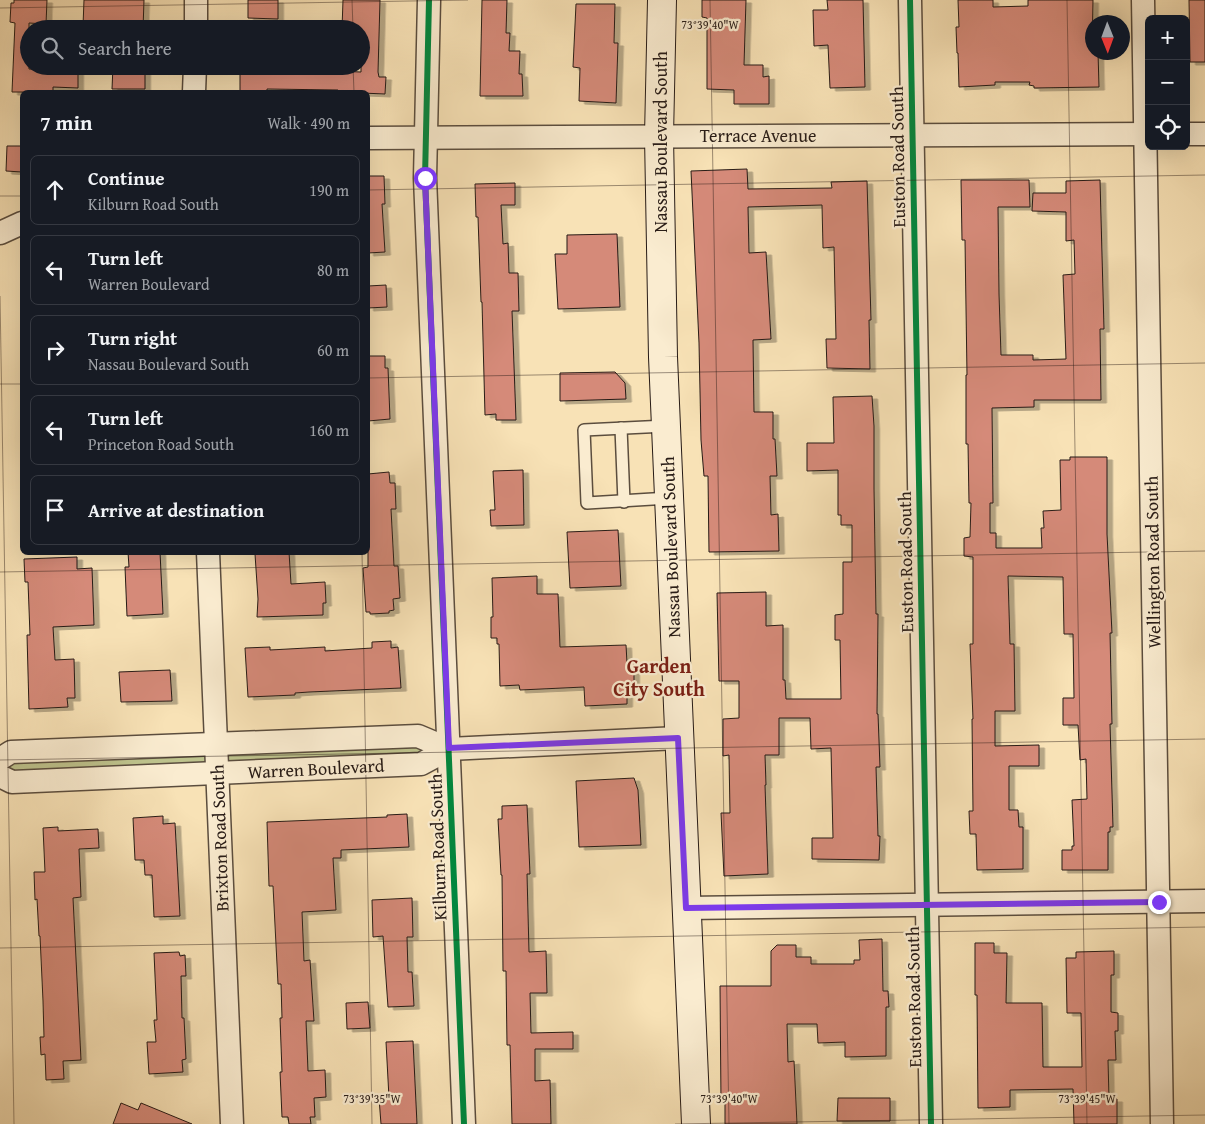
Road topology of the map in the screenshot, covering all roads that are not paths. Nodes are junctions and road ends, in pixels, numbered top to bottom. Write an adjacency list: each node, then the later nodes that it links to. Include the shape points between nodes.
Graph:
1 (196, 0): 6 (street)
2 (429, 0): 15 (street, Kilburn Road South)
3 (662, 0): 14 (main road, Nassau Boulevard South)
4 (910, 0): 13 (street, Euston Road South)
5 (1143, 0): 9 (street, Wellington Road South)
6 (196, 20)
7 (195, 75): 8 (street)
8 (194, 90)
9 (1146, 105)
10 (1145, 134): 13 (street, Terrace Avenue)
11 (1190, 134): 12 (street)
12 (1205, 134)
13 (913, 135): 14 (street, Terrace Avenue); 33 (street, Euston Road South)
14 (659, 136): 15 (street, Terrace Avenue); 20 (main road, Nassau Boulevard South)
15 (426, 137): 16 (street, Terrace Avenue); 27 (street, Kilburn Road South, via 425,178)
16 (370, 138)
17 (1147, 150): 32 (street, Wellington Road South)
18 (20, 224): 19 (street)
19 (0, 233)
20 (666, 426): 21 (lane); 22 (main road, Nassau Boulevard South)
21 (621, 428): 23 (lane); 23 (lane, via 584,430 586,503)
22 (669, 498): 23 (lane); 25 (main road, Nassau Boulevard South)
23 (624, 502)
24 (208, 555): 26 (street, Brixton Road South)
25 (678, 738): 27 (street, Warren Boulevard); 34 (main road, Nassau Boulevard South)
26 (216, 743): 27 (street, Warren Boulevard, via 418,736); 28 (street, Warren Boulevard, via 11,752); 29 (street, Brixton Road South)
27 (449, 748): 29 (street, Warren Boulevard, via 421,764); 36 (street, Kilburn Road South)
28 (0, 759)
29 (218, 774): 30 (street, Warren Boulevard, via 12,782); 35 (street, Brixton Road South)
30 (0, 776)
31 (1205, 901): 32 (street)
32 (1159, 902): 33 (street); 39 (street, Wellington Road South)
33 (928, 905): 34 (street); 38 (street, Euston Road South)
34 (686, 908): 37 (main road, Nassau Boulevard South)
35 (232, 1124)
36 (464, 1124)
37 (696, 1124)
38 (931, 1124)
39 (1162, 1124)

